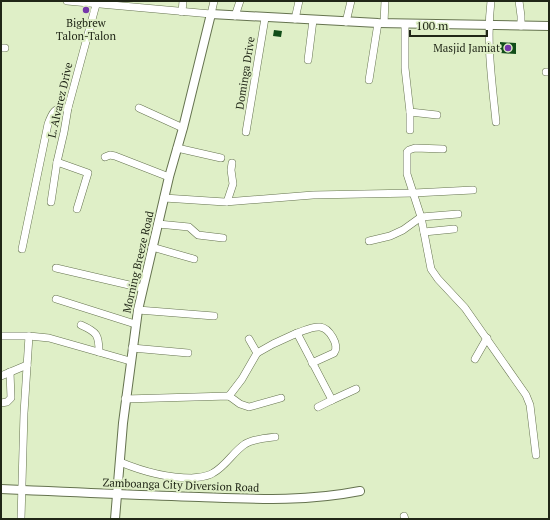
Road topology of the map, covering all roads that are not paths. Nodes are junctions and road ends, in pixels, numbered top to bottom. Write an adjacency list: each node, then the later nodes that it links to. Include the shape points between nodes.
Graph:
1 (67, 1): 10 (street)
2 (182, 1): 12 (street)
3 (214, 1): 13 (street)
4 (240, 1): 14 (street)
5 (299, 1): 16 (street)
6 (350, 1): 18 (street)
7 (385, 1): 19 (street)
8 (491, 1): 21 (street)
9 (519, 1): 22 (street)
10 (79, 2): 11 (street)
11 (97, 3): 12 (street); 26 (street, L. Alvarez Drive)
12 (182, 12): 13 (street)
13 (211, 14): 14 (main road); 31 (main road, Morning Breeze Road)
14 (235, 16): 15 (main road)
15 (264, 18): 16 (main road); 33 (street, Dominga Drive)
16 (295, 19): 17 (main road)
17 (313, 20): 18 (main road); 24 (street)
18 (346, 22): 19 (main road)
19 (381, 23): 20 (main road); 25 (street)
20 (405, 24): 21 (main road); 28 (street, via 405,68)
21 (489, 25): 22 (main road); 30 (street)
22 (521, 26): 23 (main road)
23 (549, 26)
24 (308, 60)
25 (369, 80)
26 (68, 108): 38 (street, L. Alvarez Drive); 55 (street, via 58,108 48,124)
27 (139, 108): 31 (street)
28 (410, 112): 29 (street); 32 (street)
29 (437, 115)
30 (496, 122)
31 (183, 128): 34 (main road, Morning Breeze Road)
32 (410, 130)
33 (246, 132)
34 (177, 148): 37 (street); 40 (main road, Morning Breeze Road)
35 (443, 149): 42 (street, via 415,148 407,152 407,174)
36 (105, 157): 40 (street, via 115,156)
37 (221, 158)
38 (57, 162): 44 (street, L. Alvarez Drive); 46 (street, via 88,173)
39 (232, 163): 45 (street, via 233,184)
40 (169, 177): 43 (main road, Morning Breeze Road)
41 (473, 190): 42 (street)
42 (414, 193): 45 (street, via 305,195); 48 (street)
43 (164, 198): 45 (street); 49 (main road, Morning Breeze Road)
44 (51, 202)
45 (227, 202)
46 (77, 209)
47 (458, 214): 48 (street)
48 (421, 217): 51 (street); 53 (street, via 403,230)
49 (158, 224): 52 (street, via 187,226 198,236); 54 (main road, Morning Breeze Road)
50 (454, 229): 51 (street)
51 (424, 232): 67 (street, via 429,264 433,272)
52 (223, 238)
53 (369, 241)
54 (152, 247): 56 (street); 58 (main road, Morning Breeze Road)
55 (22, 249)
56 (194, 259)
57 (56, 268): 58 (street)
58 (142, 288): 60 (main road, Morning Breeze Road)
59 (56, 299): 62 (street)
60 (138, 310): 61 (street); 62 (main road, Morning Breeze Road)
61 (214, 316)
62 (135, 324): 69 (main road, Morning Breeze Road)
63 (82, 325): 70 (street, via 96,334)
64 (297, 333): 72 (street); 75 (street); 75 (street, via 321,327 333,339 336,347 334,353)
65 (1, 336): 66 (street)
66 (29, 336): 70 (street, via 49,338); 76 (street)
67 (487, 338): 73 (street); 87 (street, via 529,400)
68 (249, 339): 72 (street)
69 (132, 348): 71 (street); 74 (main road, Morning Breeze Road)
70 (99, 352): 74 (street)
71 (188, 353)
72 (257, 353): 80 (street, via 242,379)
73 (474, 359)
74 (130, 361): 82 (main road, Morning Breeze Road)
75 (312, 363): 83 (street)
76 (27, 365): 77 (street); 90 (street)
77 (10, 372): 78 (street); 84 (street, via 11,398)
78 (1, 376)
79 (356, 390): 83 (street)
80 (228, 396): 81 (street, via 250,407); 82 (street)
81 (281, 398)
82 (125, 399): 88 (main road, Morning Breeze Road)
83 (332, 400): 85 (street)
84 (1, 403)
85 (318, 407)
86 (275, 437): 88 (street, via 246,443 219,469 202,477 175,478 140,470)
87 (536, 455)
88 (120, 462): 92 (main road, Morning Breeze Road)
89 (1, 489): 90 (main road, Zamboanga City Diversion Road)
90 (22, 490): 92 (main road, Zamboanga City Diversion Road); 93 (street)
91 (360, 491): 92 (main road, Zamboanga City Diversion Road, via 320,498 275,499)
92 (117, 494): 94 (main road, Morning Breeze Road)
93 (21, 519)
94 (115, 519)

